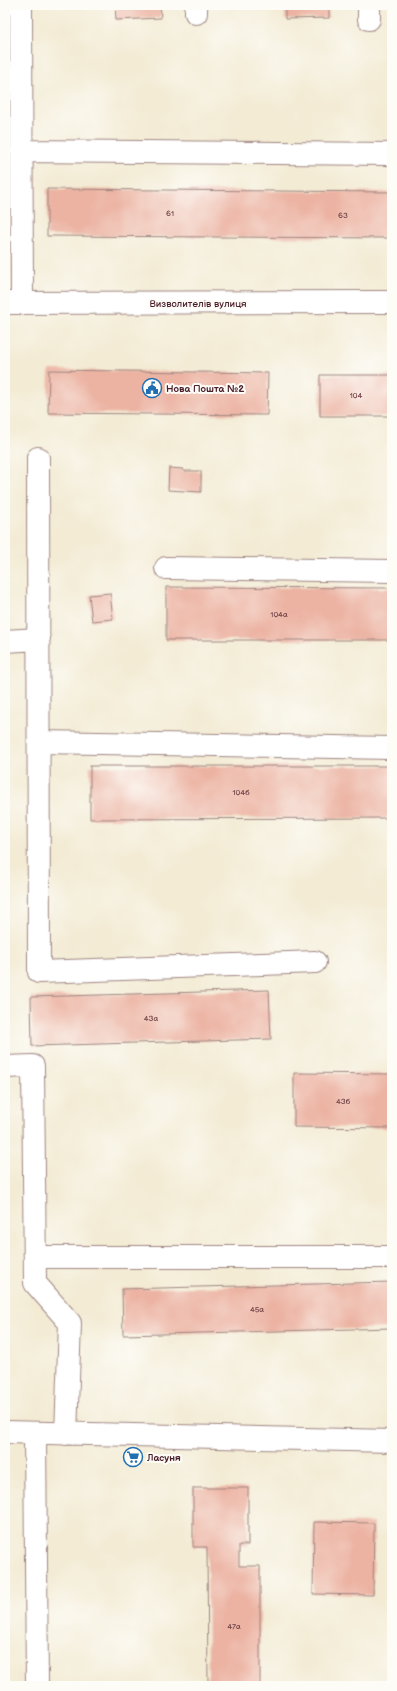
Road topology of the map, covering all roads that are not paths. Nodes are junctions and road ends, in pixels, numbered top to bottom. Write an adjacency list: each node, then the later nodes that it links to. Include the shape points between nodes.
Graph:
1 (21, 5): 2 (street)
2 (21, 151): 3 (street); 5 (street)
3 (392, 154)
4 (392, 302): 5 (street, Визволителів вулиця)
5 (14, 303)
6 (38, 458): 9 (street)
7 (166, 568): 8 (street)
8 (392, 571)
9 (39, 639): 10 (street); 11 (street)
10 (5, 641)
11 (39, 742): 12 (street); 13 (street, via 40,972)
12 (392, 748)
13 (315, 962)
14 (5, 1067): 16 (street, via 33,1066)
15 (392, 1256): 16 (street)
16 (36, 1257): 19 (street, via 35,1284 70,1322)
17 (5, 1432): 18 (street)
18 (35, 1433): 19 (street); 21 (street)
19 (66, 1434): 20 (street)
20 (392, 1441)
21 (37, 1686)

